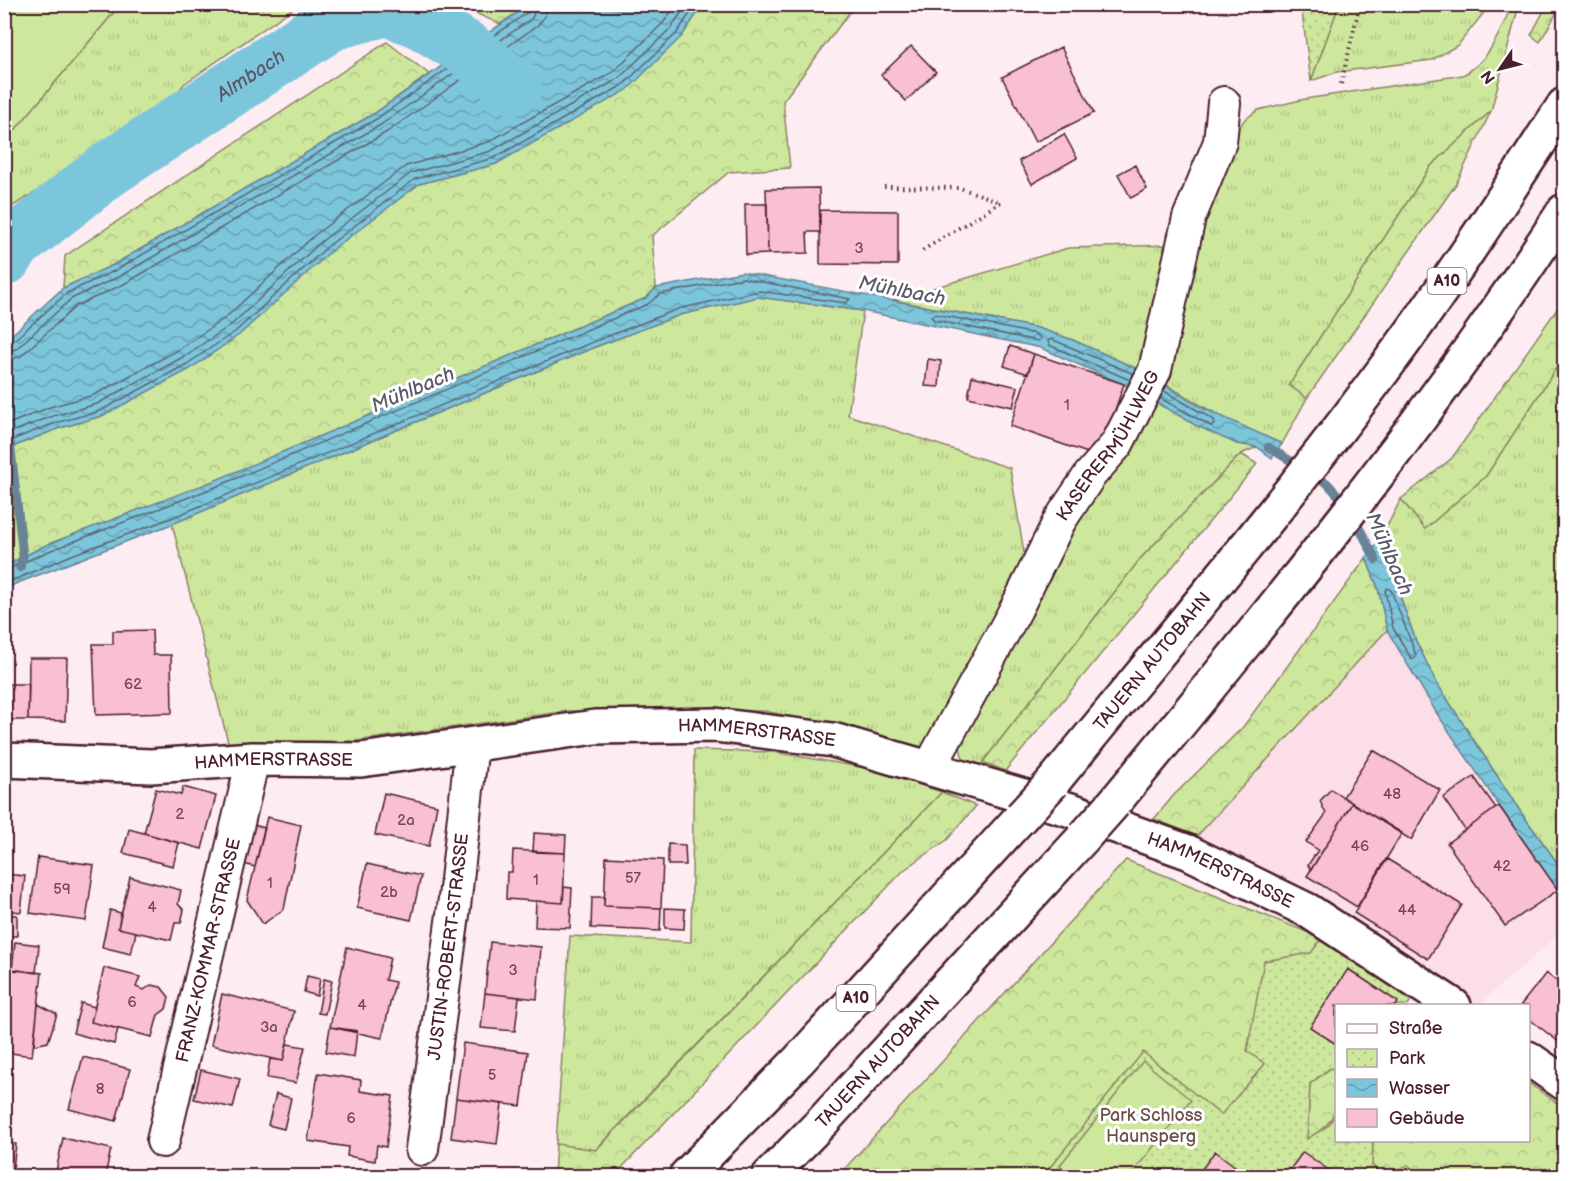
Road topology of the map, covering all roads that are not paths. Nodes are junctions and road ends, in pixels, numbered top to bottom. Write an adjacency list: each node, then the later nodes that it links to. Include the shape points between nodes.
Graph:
1 (1224, 103): 7 (street, KASERERMÜHLWEG, via 1220,142 1189,218 1155,370 1117,444 1060,520)
2 (1564, 105): 13 (main road, TAUERN AUTOBAHN / A10, bridge, via 1424,313 1322,452 1053,782 799,1060)
3 (1564, 212): 14 (main road, TAUERN AUTOBAHN, bridge, via 1448,381 1337,531 1114,803)
4 (472, 744): 5 (main road, HAMMERSTRASSE, via 361,760); 7 (main road, HAMMERSTRASSE, via 595,728 715,725 833,740); 12 (street, JUSTIN-ROBERT-STRASSE)
5 (253, 759): 6 (main road, HAMMERSTRASSE, via 151,766); 11 (street, FRANZ-KOMMAR-STRASSE)
6 (4, 760)
7 (930, 767): 8 (main road, HAMMERSTRASSE, via 1071,810 1188,852 1306,910)
8 (1452, 1004)
9 (1530, 1059): 10 (main road)
10 (1564, 1083)
11 (163, 1141)
12 (422, 1149)
13 (686, 1176)
14 (769, 1176)

